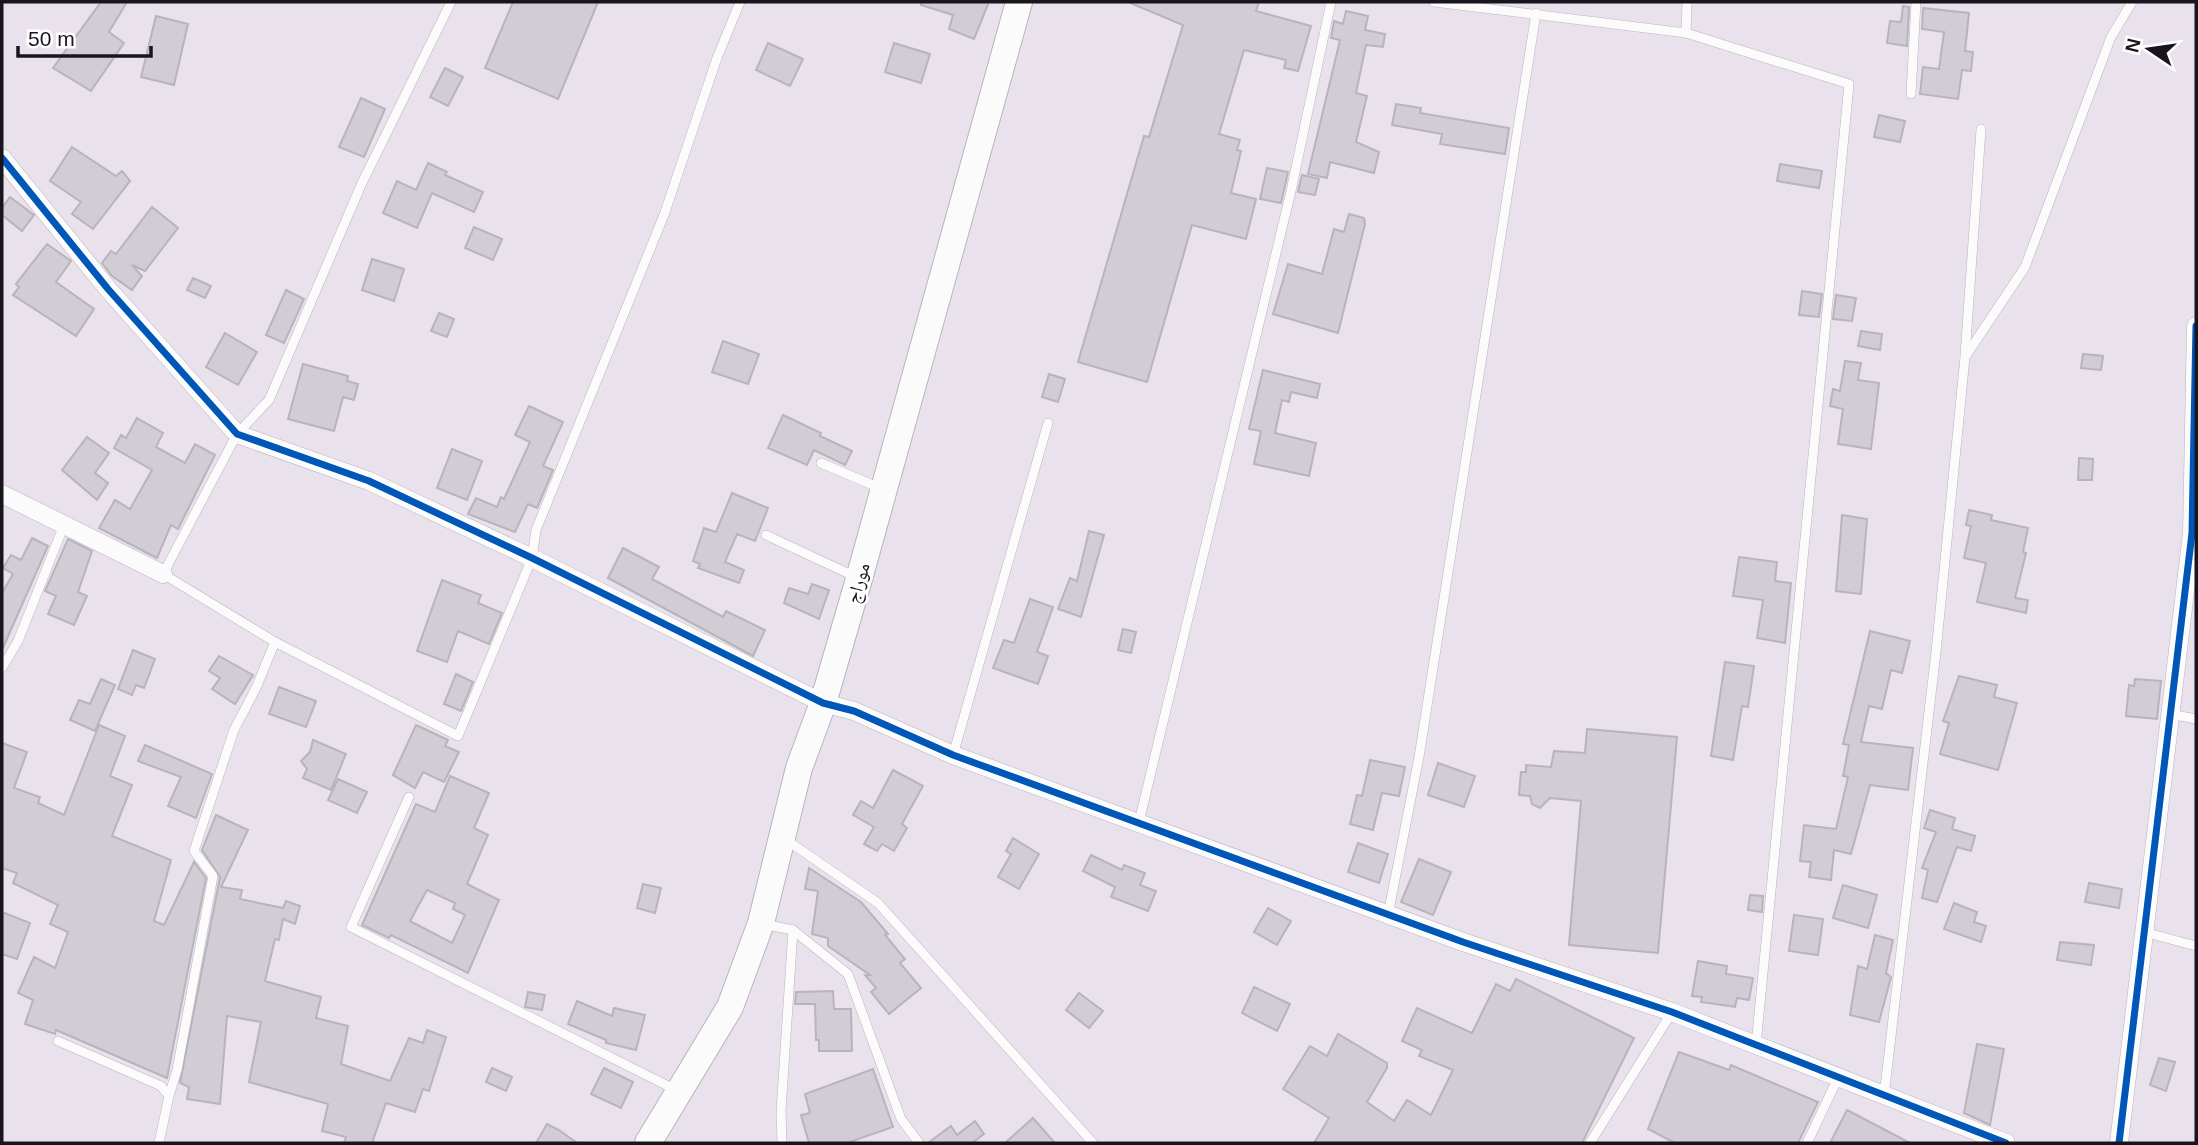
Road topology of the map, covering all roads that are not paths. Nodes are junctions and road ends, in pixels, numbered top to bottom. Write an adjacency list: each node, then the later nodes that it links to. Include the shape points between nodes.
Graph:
1 (451, 2): 18 (lane, via 361,185 269,400)
2 (740, 2): 25 (lane, via 664,215 536,530)
3 (1019, 2): 20 (main road, موراج)
4 (1331, 2): 35 (lane, via 1291,191)
5 (1433, 2): 9 (lane)
6 (1687, 2): 11 (lane)
7 (1916, 2): 12 (lane)
8 (2132, 2): 16 (lane, via 2111,37 2025,267)
9 (1509, 5): 10 (lane)
10 (1536, 13): 11 (lane); 37 (lane, via 1419,757)
11 (1686, 33): 44 (lane, via 1849,84)
12 (1911, 94)
13 (1981, 129): 16 (lane)
14 (2, 158): 18 (street, via 108,289)
15 (2196, 326): 23 (street)
16 (1965, 357): 48 (lane)
17 (1048, 423): 33 (lane)
18 (237, 435): 25 (street, via 369,481); 26 (lane)
19 (821, 463): 20 (lane)
20 (883, 489): 27 (main road, موراج)
21 (2, 494): 22 (street)
22 (64, 525): 26 (street); 29 (lane, via 18,641)
23 (2194, 534): 31 (street)
24 (766, 535): 27 (lane)
25 (532, 558): 28 (lane, via 458,736); 30 (street)
26 (163, 574): 28 (lane)
27 (859, 579): 30 (main road, موراج)
28 (275, 642): 47 (lane, via 234,730 194,851 213,876)
29 (2, 668)
30 (823, 703): 33 (street, via 854,711); 36 (main road, موراج)
31 (2170, 714): 32 (lane); 40 (street)
32 (2196, 719)
33 (953, 755): 35 (street)
34 (410, 797): 46 (lane, via 351,928)
35 (1139, 822): 37 (street)
36 (780, 836): 38 (main road, موراج); 53 (lane, via 878,903)
37 (1388, 915): 42 (street)
38 (761, 923): 39 (lane); 46 (main road, موراج, via 730,1007)
39 (793, 930): 51 (lane); 52 (lane, via 848,974 901,1119)
40 (2144, 932): 41 (lane); 57 (street)
41 (2196, 946)
42 (1672, 1012): 44 (street); 54 (lane)
43 (58, 1041): 47 (lane, via 161,1086)
44 (1756, 1047): 45 (street)
45 (1838, 1078): 48 (street); 55 (lane)
46 (681, 1092): 50 (main road, موراج)
47 (169, 1096): 49 (lane)
48 (1884, 1096): 56 (street)
49 (159, 1143)
50 (648, 1143)
51 (782, 1143)
52 (919, 1143)
53 (1093, 1143)
54 (1590, 1143)
55 (1808, 1143)
56 (2006, 1143)
57 (2119, 1143)

